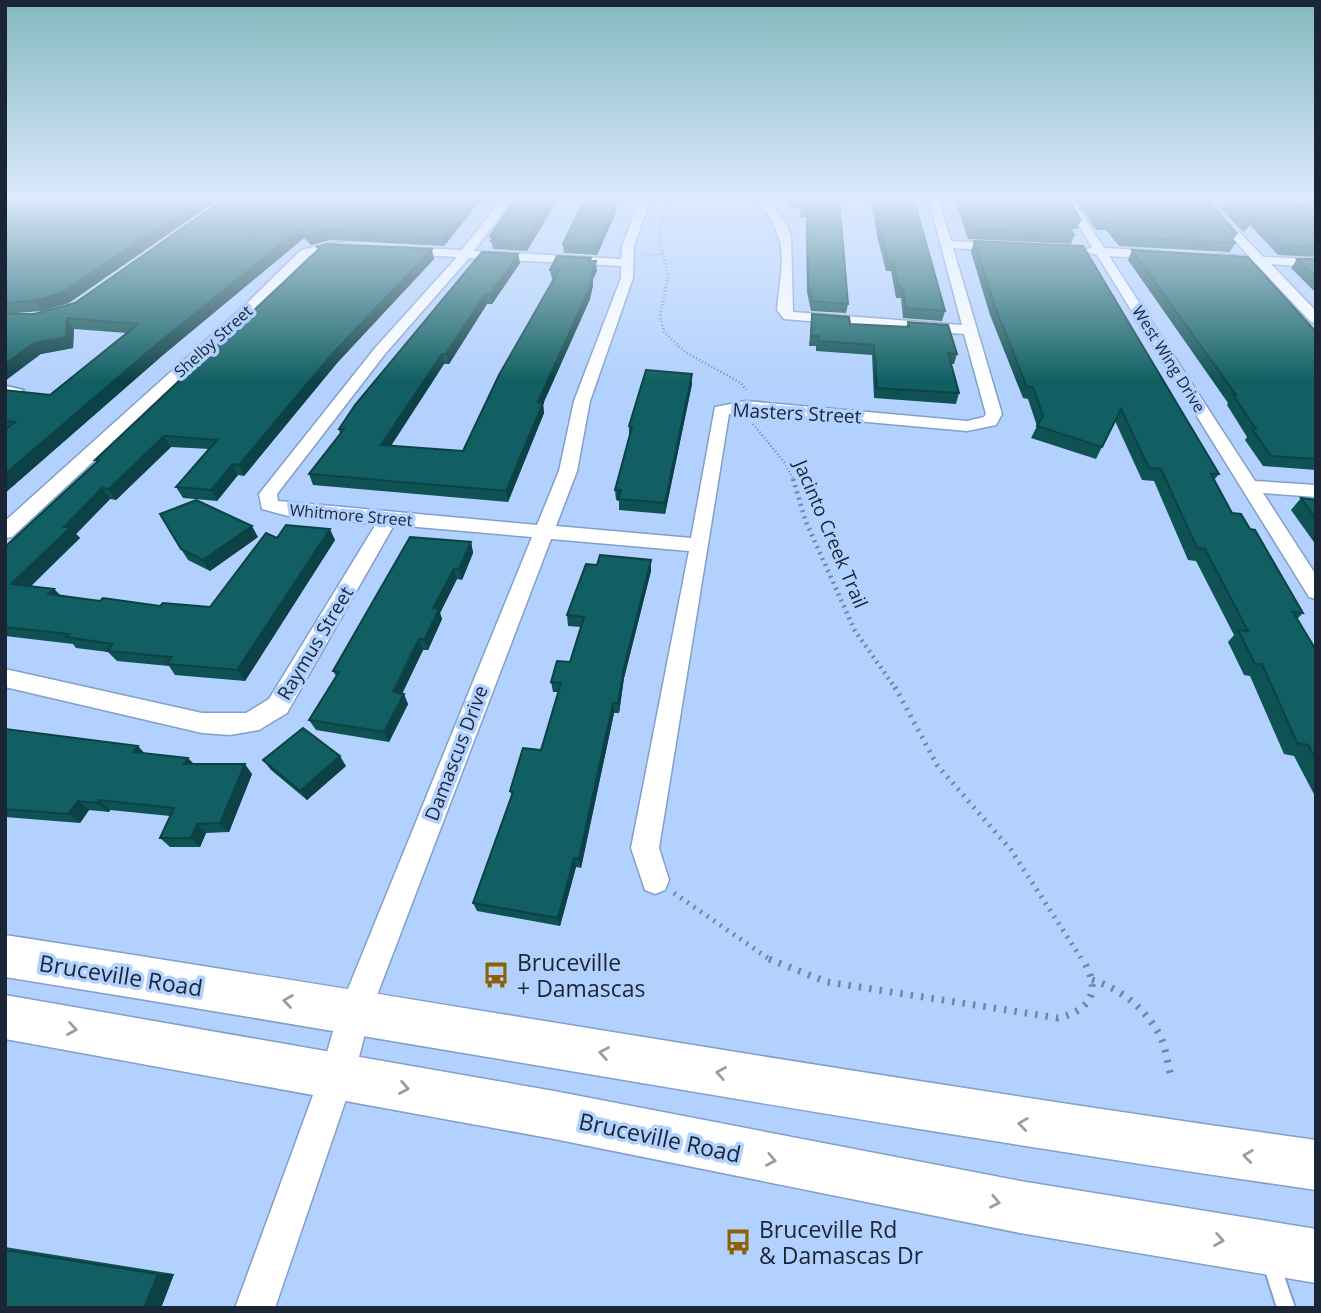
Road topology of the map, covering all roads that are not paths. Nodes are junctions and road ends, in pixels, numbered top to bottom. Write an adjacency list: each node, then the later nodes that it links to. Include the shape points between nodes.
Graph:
1 (299, 258): 18 (street, Shelby Street)
2 (462, 258): 17 (street, Whitmore Street, via 380,351 268,494 269,505 288,510)
3 (609, 258): 8 (street)
4 (787, 258): 12 (street, via 785,310 789,316)
5 (951, 258): 12 (street, Masters Street)
6 (1106, 258): 15 (street, West Wing Drive)
7 (1228, 258): 9 (street)
8 (634, 259): 19 (street, Damascus Drive, via 582,401 568,471)
9 (1259, 260): 10 (street); 11 (street)
10 (1316, 263)
11 (1316, 319)
12 (972, 330): 20 (street, Masters Street, via 994,414 981,425 746,406 721,410)
13 (5, 388): 14 (lane, via 19,390)
14 (5, 401)
15 (1248, 486): 16 (street); 21 (street)
16 (1316, 491)
17 (389, 518): 19 (street, Whitmore Street); 22 (street, Raymus Street, via 278,706 250,723 225,726 176,718)
18 (5, 531)
19 (543, 531): 20 (street, Whitmore Street); 25 (street, Damascus Drive)
20 (700, 545): 23 (street, Masters Street, via 645,848)
21 (1316, 592)
22 (5, 678)
23 (655, 880)
24 (5, 956): 25 (main road, Bruceville Road, one-way to 24)
25 (355, 1011): 27 (street, Damascus Drive); 28 (main road, Bruceville Road, one-way to 25, via 1012,1122)
26 (5, 1017): 27 (main road, Bruceville Road, one-way to 27)
27 (337, 1076): 29 (main road, Bruceville Road, one-way to 29, via 1020,1207); 31 (street, Damascus Drive)
28 (1316, 1165)
29 (1267, 1248): 30 (main road, Bruceville Road); 32 (lane)
30 (1316, 1256)
31 (255, 1308)
32 (1286, 1308)

